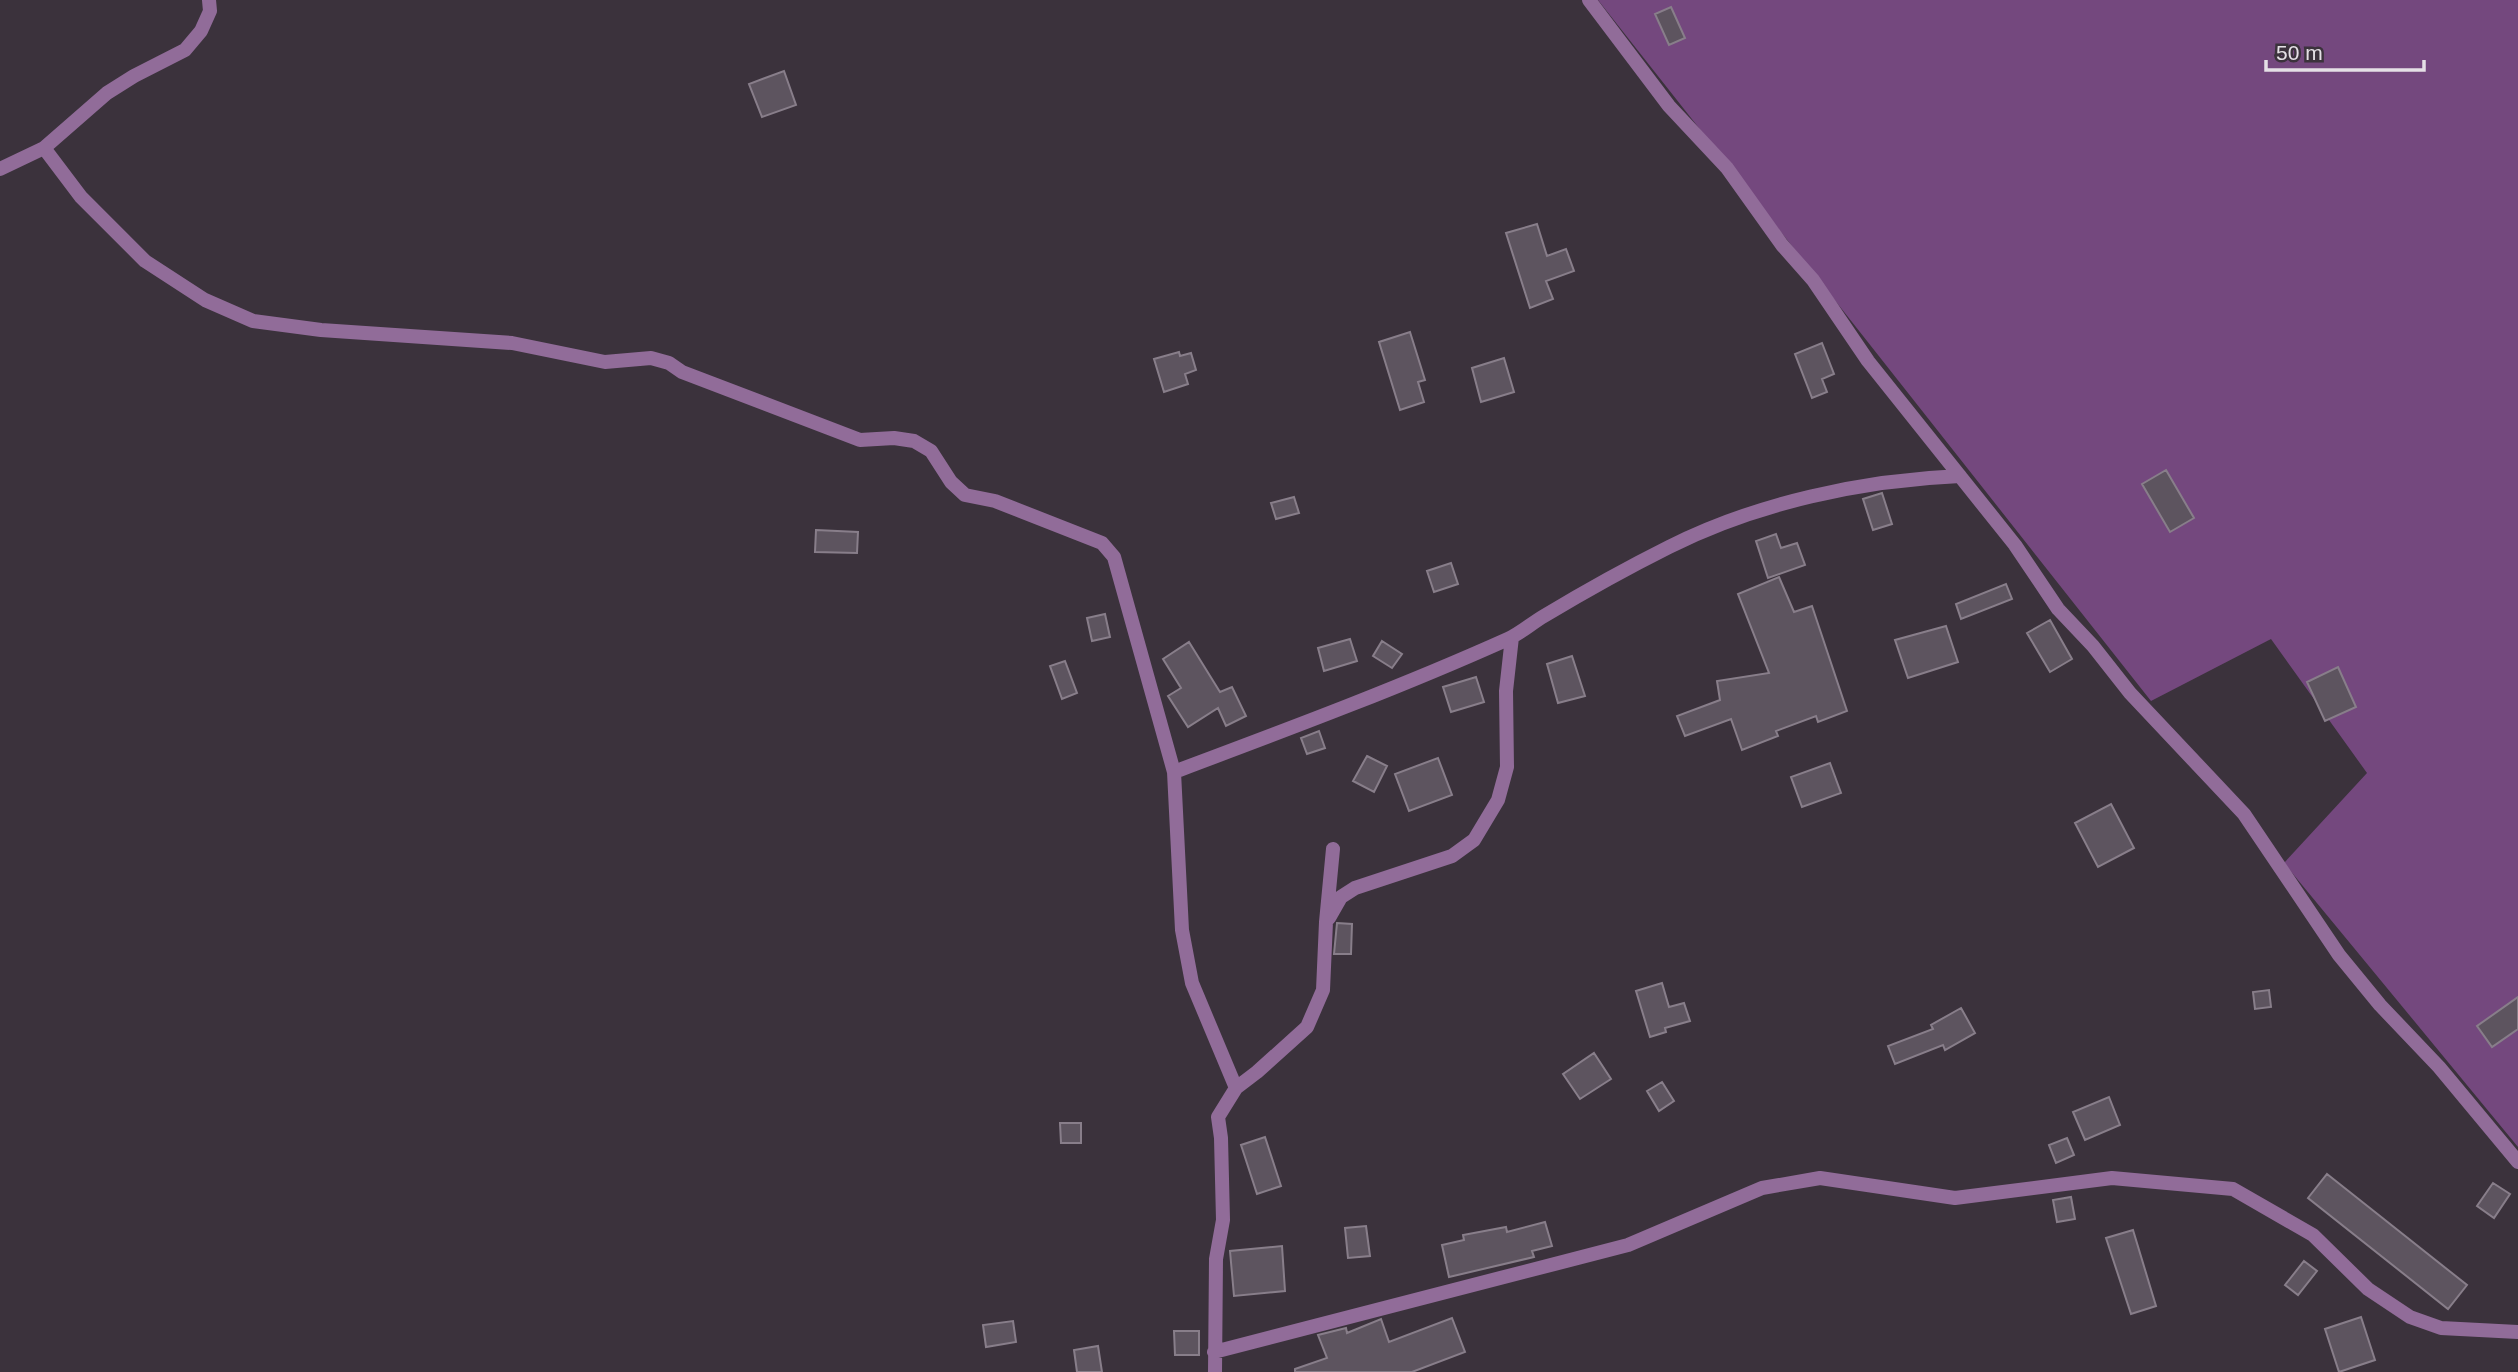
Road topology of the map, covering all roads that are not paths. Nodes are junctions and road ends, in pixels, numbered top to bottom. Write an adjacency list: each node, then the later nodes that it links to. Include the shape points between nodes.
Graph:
1 (209, 0): 3 (street, via 210,12 201,31 185,50 107,93)
2 (1589, 0): 5 (street, via 1669,106 1727,168 1868,361)
3 (44, 148): 4 (street); 7 (street, via 81,197 145,261 205,300 253,321 512,343 605,362 660,360 860,440 914,441 932,451 965,495 995,501 1102,543 1114,557)
4 (0, 169)
5 (1960, 476): 6 (street, via 1910,478 1854,488 1716,525); 11 (street, via 2015,544 2058,609 2244,814 2339,955)
6 (1512, 637): 7 (street, via 1352,705); 9 (street, via 1506,691 1507,767 1498,800 1474,840 1452,856 1355,888 1341,897)
7 (1174, 772): 10 (street, via 1182,930 1192,983)
8 (1333, 849): 9 (street)
9 (1326, 922): 10 (street, via 1323,990 1307,1027)
10 (1236, 1088): 13 (street, via 1218,1117 1223,1220 1216,1259)
11 (2518, 1162)
12 (2518, 1332): 13 (street, via 2441,1328 2410,1317 2368,1289 2314,1235 2233,1189 2112,1178 1955,1198 1820,1178 1762,1188 1628,1245)
13 (1214, 1352): 14 (street)
14 (1215, 1372)

